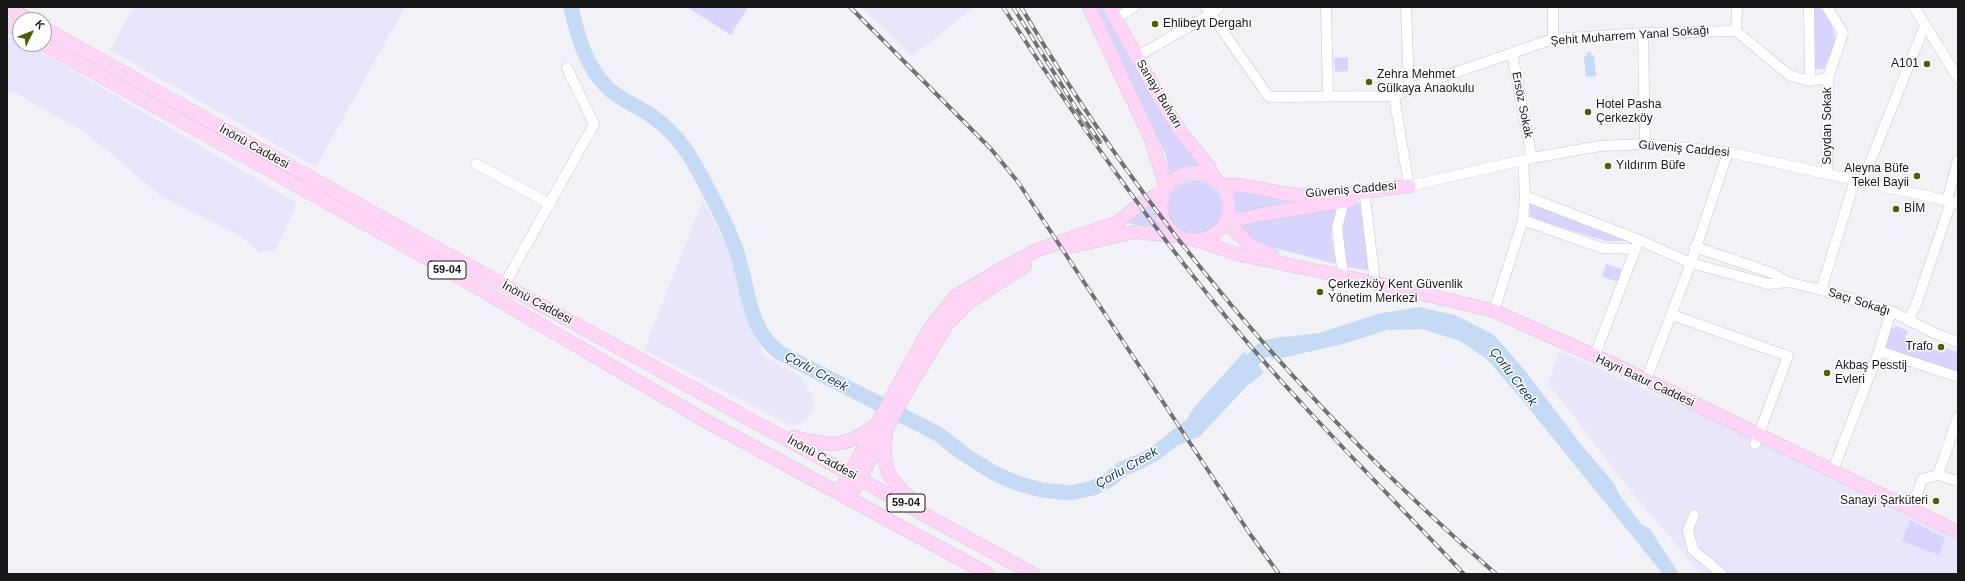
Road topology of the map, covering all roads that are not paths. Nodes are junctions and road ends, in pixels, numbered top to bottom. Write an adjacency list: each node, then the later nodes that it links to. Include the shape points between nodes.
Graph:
1 (1089, 7): 38 (main road, Sanayi Bulvarı, via 1151,139)
2 (1109, 7): 13 (main road, Sanayi Bulvarı)
3 (1134, 7): 13 (street)
4 (1219, 7): 12 (street)
5 (1326, 7): 28 (street)
6 (1406, 7): 26 (street)
7 (1553, 7): 18 (street)
8 (1737, 7): 15 (street)
9 (1809, 7): 25 (street)
10 (1827, 7): 23 (street, Soydan Sokak, via 1843,33)
11 (1914, 7): 14 (street)
12 (1208, 10): 21 (street); 28 (street, Şehit Muharrem Yanal Sokağı, via 1269,97)
13 (1115, 19): 21 (main road, Sanayi Bulvarı)
14 (1926, 25): 24 (street); 35 (street, Saçı Sokağı)
15 (1736, 31): 17 (street, Şehit Muharrem Yanal Sokağı); 25 (street, via 1789,75)
16 (52, 33): 55 (main road, İnönü Caddesi / 59-04)
17 (1643, 33): 18 (street, Şehit Muharrem Yanal Sokağı); 29 (street)
18 (1553, 39): 20 (street, Şehit Muharrem Yanal Sokağı)
19 (52, 49): 75 (main road, İnönü Caddesi / 59-04, via 423,256 704,420)
20 (1512, 53): 26 (street, Şehit Muharrem Yanal Sokağı); 31 (street, Ersöz Sokak)
21 (1136, 57): 36 (main road, Sanayi Bulvarı, via 1181,132)
22 (567, 68): 43 (street, via 594,124)
23 (1828, 78): 25 (street); 34 (street, Soydan Sokak)
24 (1958, 78)
25 (1810, 81)
26 (1409, 90): 27 (street, Şehit Muharrem Yanal Sokağı)
27 (1394, 96): 28 (street, Şehit Muharrem Yanal Sokağı); 37 (street)
28 (1328, 97)
29 (1645, 144): 30 (street, Güveniş Caddesi); 31 (street, Güveniş Caddesi, via 1600,146)
30 (1728, 152): 34 (street, Güveniş Caddesi); 49 (street)
31 (1528, 159): 37 (street, Güveniş Caddesi); 39 (street, Ersöz Sokak)
32 (1958, 160): 42 (street)
33 (476, 164): 43 (street)
34 (1827, 174): 35 (street, Güveniş Caddesi)
35 (1858, 181): 42 (street, Güveniş Caddesi); 56 (street, Saçı Sokağı)
36 (1218, 182): 37 (main road, Güveniş Caddesi, via 1289,194 1316,195); 38 (main road, via 1206,174 1195,172 1174,179); 44 (main road, via 1227,195)
37 (1409, 186): 40 (main road, Güveniş Caddesi)
38 (1166, 189): 46 (main road, via 1161,209 1164,220); 66 (main road, via 1143,202 1117,223 1037,250 956,296 930,328)
39 (1525, 196): 45 (street, Ersöz Sokak); 48 (street)
40 (1364, 198): 41 (main road, Güveniş Caddesi); 54 (street)
41 (1344, 201): 44 (main road, Güveniş Caddesi, via 1241,219); 52 (street, via 1337,228)
42 (1952, 202): 60 (street, via 1916,306)
43 (550, 204): 55 (street)
44 (1227, 219): 47 (main road, via 1218,232 1209,238); 51 (main road, Hayri Batur Caddesi, via 1250,245 1267,254)
45 (1522, 220): 48 (street, via 1602,248); 57 (street, Ersöz Sokak)
46 (1178, 236): 47 (main road); 66 (main road, via 1135,232 1070,247 1040,257 968,303 948,323)
47 (1199, 240): 51 (main road, Hayri Batur Caddesi, via 1237,254)
48 (1638, 244): 50 (street); 63 (street)
49 (1695, 247): 50 (street); 53 (street, via 1772,273)
50 (1691, 263): 53 (street, via 1768,284); 59 (street)
51 (1317, 271): 52 (main road, Hayri Batur Caddesi)
52 (1343, 276): 54 (main road, Hayri Batur Caddesi)
53 (1788, 282): 56 (street)
54 (1375, 283): 57 (main road, Hayri Batur Caddesi)
55 (504, 285): 69 (main road, İnönü Caddesi / 59-04)
56 (1821, 290): 58 (street, Saçı Sokağı)
57 (1494, 311): 63 (main road, Hayri Batur Caddesi)
58 (1891, 311): 60 (street, Saçı Sokağı); 62 (street)
59 (1672, 315): 65 (street); 70 (street, via 1788,356)
60 (1908, 321): 61 (street, Saçı Sokağı)
61 (1957, 339)
62 (1879, 350): 64 (street); 71 (street)
63 (1594, 357): 65 (main road, Hayri Batur Caddesi)
64 (1958, 377)
65 (1646, 380): 70 (main road, Hayri Batur Caddesi)
66 (905, 384): 68 (main road)
67 (1958, 417): 72 (street)
68 (882, 426): 69 (main road, via 844,443 828,445); 73 (main road); 78 (main road, via 886,468 895,486)
69 (778, 433): 73 (main road, İnönü Caddesi / 59-04)
70 (1757, 439): 71 (main road, Hayri Batur Caddesi)
71 (1833, 470): 76 (main road, Hayri Batur Caddesi)
72 (1938, 475): 74 (street); 76 (street, via 1922,479)
73 (854, 476): 75 (main road); 78 (main road, İnönü Caddesi / 59-04)
74 (1958, 481)
75 (844, 496): 80 (main road, İnönü Caddesi / 59-04)
76 (1912, 509): 79 (main road, Hayri Batur Caddesi)
77 (1694, 515): 82 (street, via 1688,530 1693,550)
78 (940, 522): 81 (main road, İnönü Caddesi / 59-04)
79 (1958, 532)
80 (988, 574)
81 (1033, 574)
82 (1722, 574)

